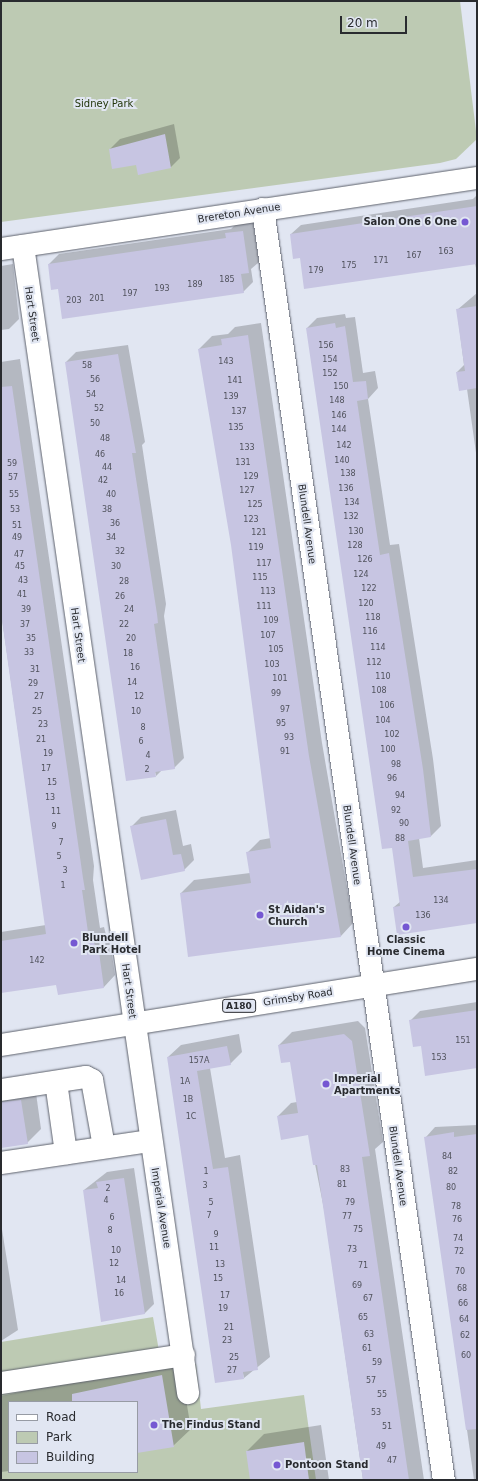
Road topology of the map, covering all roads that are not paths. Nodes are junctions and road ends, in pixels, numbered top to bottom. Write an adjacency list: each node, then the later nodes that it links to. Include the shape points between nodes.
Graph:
1 (477, 178): 2 (street, Brereton Avenue)
2 (263, 209): 3 (street, Brereton Avenue); 6 (street, Blundell Avenue)
3 (23, 246): 4 (street, Brereton Avenue); 7 (street, Hart Street)
4 (1, 249)
5 (477, 969): 6 (street, Grimsby Road / A180)
6 (372, 984): 7 (street, Grimsby Road / A180); 18 (street, Blundell Avenue)
7 (134, 1024): 8 (street, Grimsby Road / A180); 11 (street, Imperial Avenue)
8 (1, 1045)
9 (56, 1082): 10 (street); 12 (street, via 86,1076 92,1080); 13 (street)
10 (1, 1090)
11 (150, 1141): 12 (street); 15 (street, Imperial Avenue)
12 (104, 1147): 13 (street)
13 (66, 1153): 14 (street)
14 (1, 1163)
15 (184, 1355): 16 (street); 17 (street, Imperial Avenue)
16 (1, 1383)
17 (188, 1392)
18 (444, 1480)

